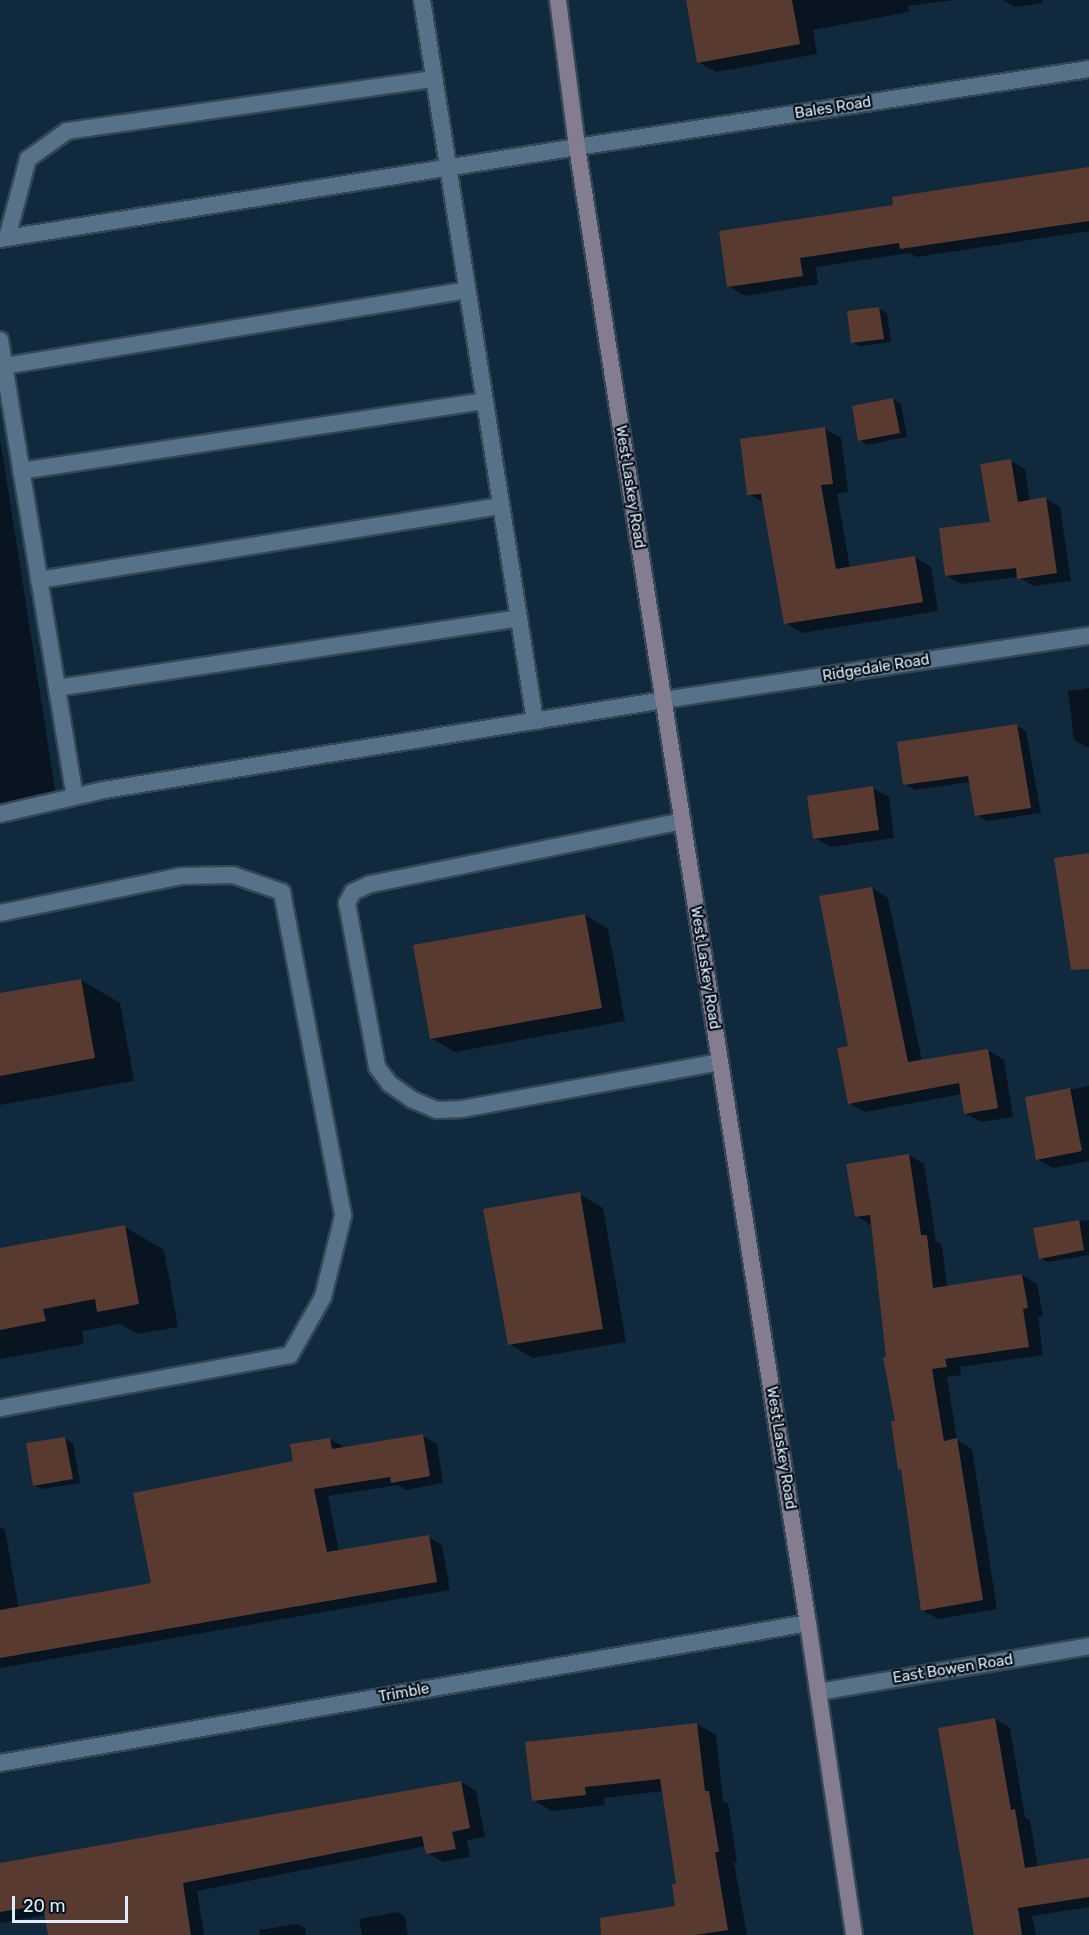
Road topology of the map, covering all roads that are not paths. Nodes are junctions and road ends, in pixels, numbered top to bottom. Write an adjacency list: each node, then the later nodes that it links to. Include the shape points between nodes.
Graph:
1 (422, 0): 4 (street)
2 (558, 0): 5 (main road, West Laskey Road)
3 (1089, 69): 5 (street, Bales Road)
4 (434, 79): 6 (street); 7 (street, via 67,131 28,159)
5 (578, 147): 6 (street, Bales Road); 18 (main road, West Laskey Road)
6 (447, 168): 7 (street, Bales Road); 8 (street)
7 (4, 239)
8 (467, 290): 10 (street); 11 (street)
9 (0, 340): 10 (street)
10 (4, 366): 12 (street)
11 (484, 400): 12 (street); 13 (street)
12 (21, 471): 14 (street)
13 (501, 506): 14 (street); 15 (street)
14 (39, 580): 17 (street)
15 (519, 618): 17 (street); 19 (street)
16 (1089, 636): 18 (street, Ridgedale Road)
17 (57, 688): 20 (street)
18 (664, 700): 19 (street, Ridgedale Road); 22 (main road, West Laskey Road)
19 (535, 721): 20 (street, Ridgedale Road)
20 (75, 796): 21 (street, Ridgedale Road)
21 (0, 814)
22 (682, 821): 24 (main road, West Laskey Road); 24 (street, via 370,884 353,892 347,903 377,1066 390,1084 413,1101 437,1110 462,1109)
23 (0, 913): 25 (street, via 182,876 233,875 282,892 344,1216 322,1297 290,1355)
24 (720, 1062): 26 (main road, West Laskey Road)
25 (0, 1408)
26 (808, 1623): 28 (main road, West Laskey Road); 29 (street, Trimble)
27 (1089, 1646): 28 (street, East Bowen Road)
28 (818, 1692): 30 (main road, West Laskey Road)
29 (0, 1763)
30 (854, 1935)

